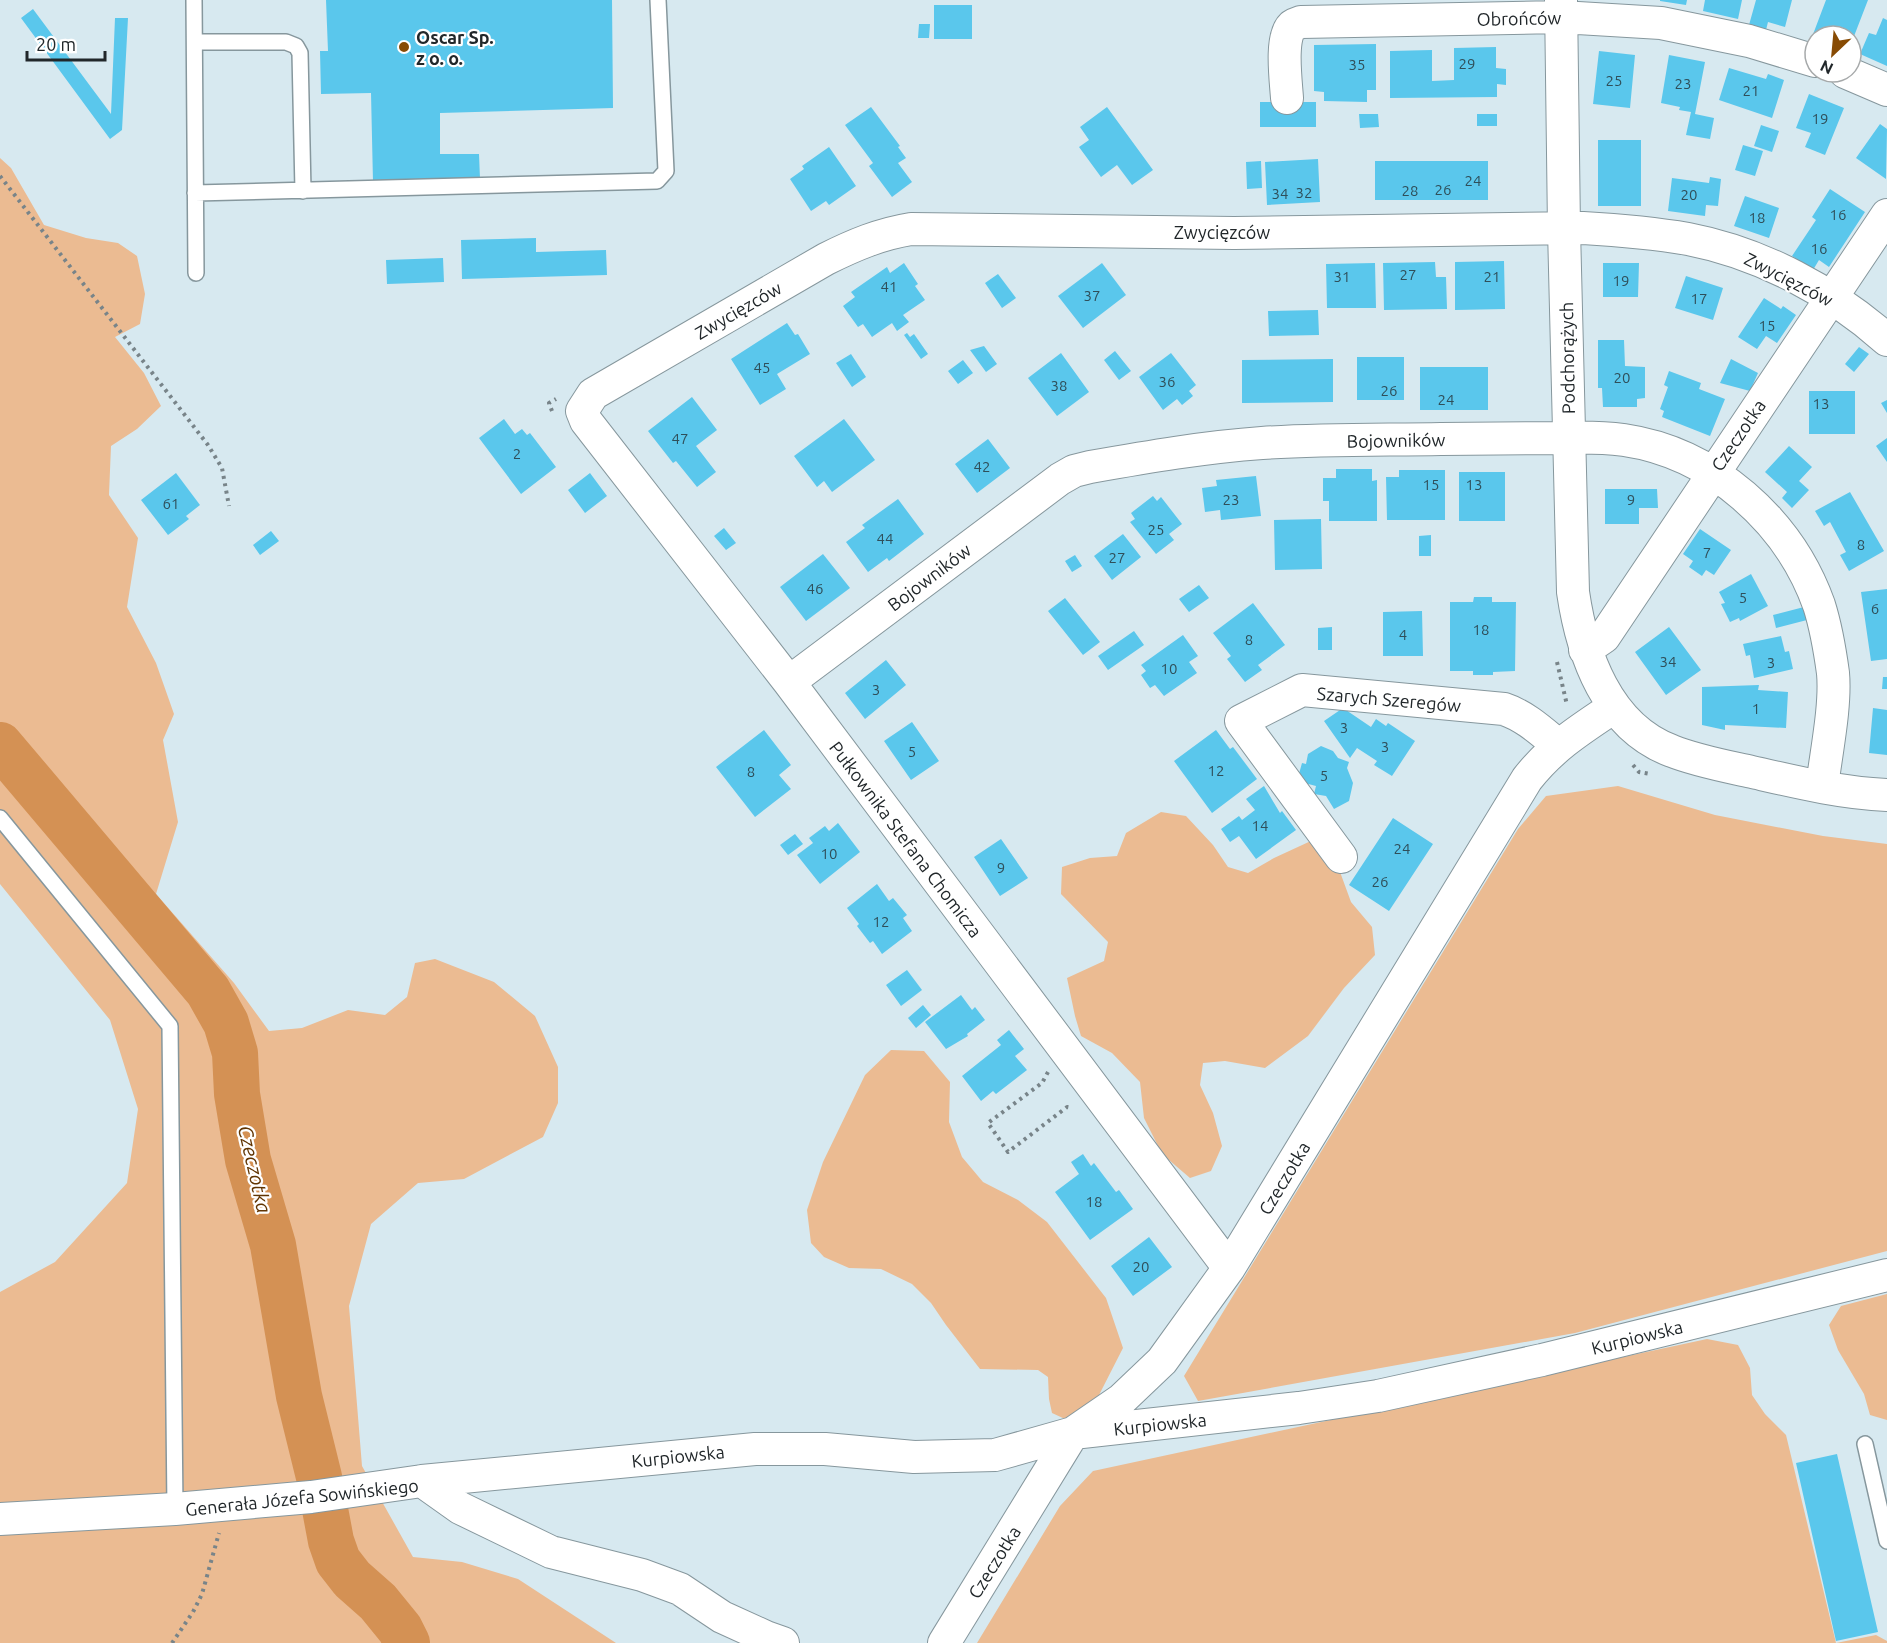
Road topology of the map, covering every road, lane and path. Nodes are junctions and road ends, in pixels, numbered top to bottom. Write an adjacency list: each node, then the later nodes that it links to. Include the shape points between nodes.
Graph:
1 (194, 0): 4 (lane)
2 (658, 0): 10 (lane, via 666,171 657,181)
3 (1561, 8): 5 (street, Obrońców, via 1706,31); 8 (street, Obrońców, via 1301,22 1293,25 1285,41); 13 (street, Podchorążych)
4 (195, 42): 10 (lane, via 286,42 296,46 300,52); 11 (lane)
5 (1803, 58)
6 (1863, 80): 7 (street)
7 (1887, 90)
8 (1287, 98)
9 (0, 176): 20 (path, via 208,445 222,468)
10 (303, 191): 11 (lane)
11 (195, 193): 14 (lane)
12 (1887, 215): 15 (street, Czeczotka)
13 (1564, 229): 15 (street, Zwycięzców, via 1666,235 1714,245 1774,267); 17 (street, Zwycięzców, via 1234,233 897,231 859,242 826,259); 18 (street, Podchorążych)
14 (196, 273)
15 (1831, 299): 16 (street, Zwycięzców); 19 (street, Czeczotka)
16 (1887, 340)
17 (565, 407): 22 (street, Pułkownika Stefana Chomicza, via 586,421)
18 (1569, 438): 19 (street, Bojowników, via 1647,445); 21 (street, Podchorążych, via 1573,591); 22 (street, Bojowników, via 1262,443 1074,471)
19 (1713, 473): 21 (street, Czeczotka, via 1604,637); 25 (street, Bojowników, via 1772,523 1802,568 1819,605 1833,675)
20 (229, 506)
21 (1585, 650): 23 (street, Podchorążych)
22 (789, 682): 31 (street, Pułkownika Stefana Chomicza)
23 (1614, 707): 24 (street, Czeczotka); 25 (street, Podchorążych, via 1643,735 1672,751)
24 (1558, 745): 28 (street, Szarych Szeregów, via 1528,721 1504,709 1302,690 1241,721); 31 (street, Czeczotka, via 1527,779)
25 (1822, 787): 26 (street, Podchorążych)
26 (1887, 795)
27 (0, 818): 37 (lane, via 170,1026)
28 (1341, 857)
29 (1049, 1070): 30 (path, via 1042,1083 988,1123 1008,1152 1067,1107)
30 (1076, 1109)
31 (1229, 1268): 33 (street, Czeczotka, via 1162,1361 1121,1400)
32 (1887, 1275): 33 (street, Kurpiowska, via 1378,1396)
33 (1074, 1433): 35 (street, Kurpiowska, via 995,1455 914,1457 825,1449 755,1449); 42 (street, Czeczotka)
34 (1865, 1444): 39 (lane)
35 (422, 1481): 36 (street, Generała Józefa Sowińskiego); 41 (street, Generała Józefa Sowińskiego, via 460,1509 551,1552 680,1589 722,1617)
36 (230, 1504): 37 (street, Generała Józefa Sowińskiego); 40 (path, via 202,1594)
37 (175, 1509): 38 (street, Generała Józefa Sowińskiego)
38 (0, 1519)
39 (1887, 1541)
40 (172, 1643)
41 (783, 1643)
42 (944, 1643)

